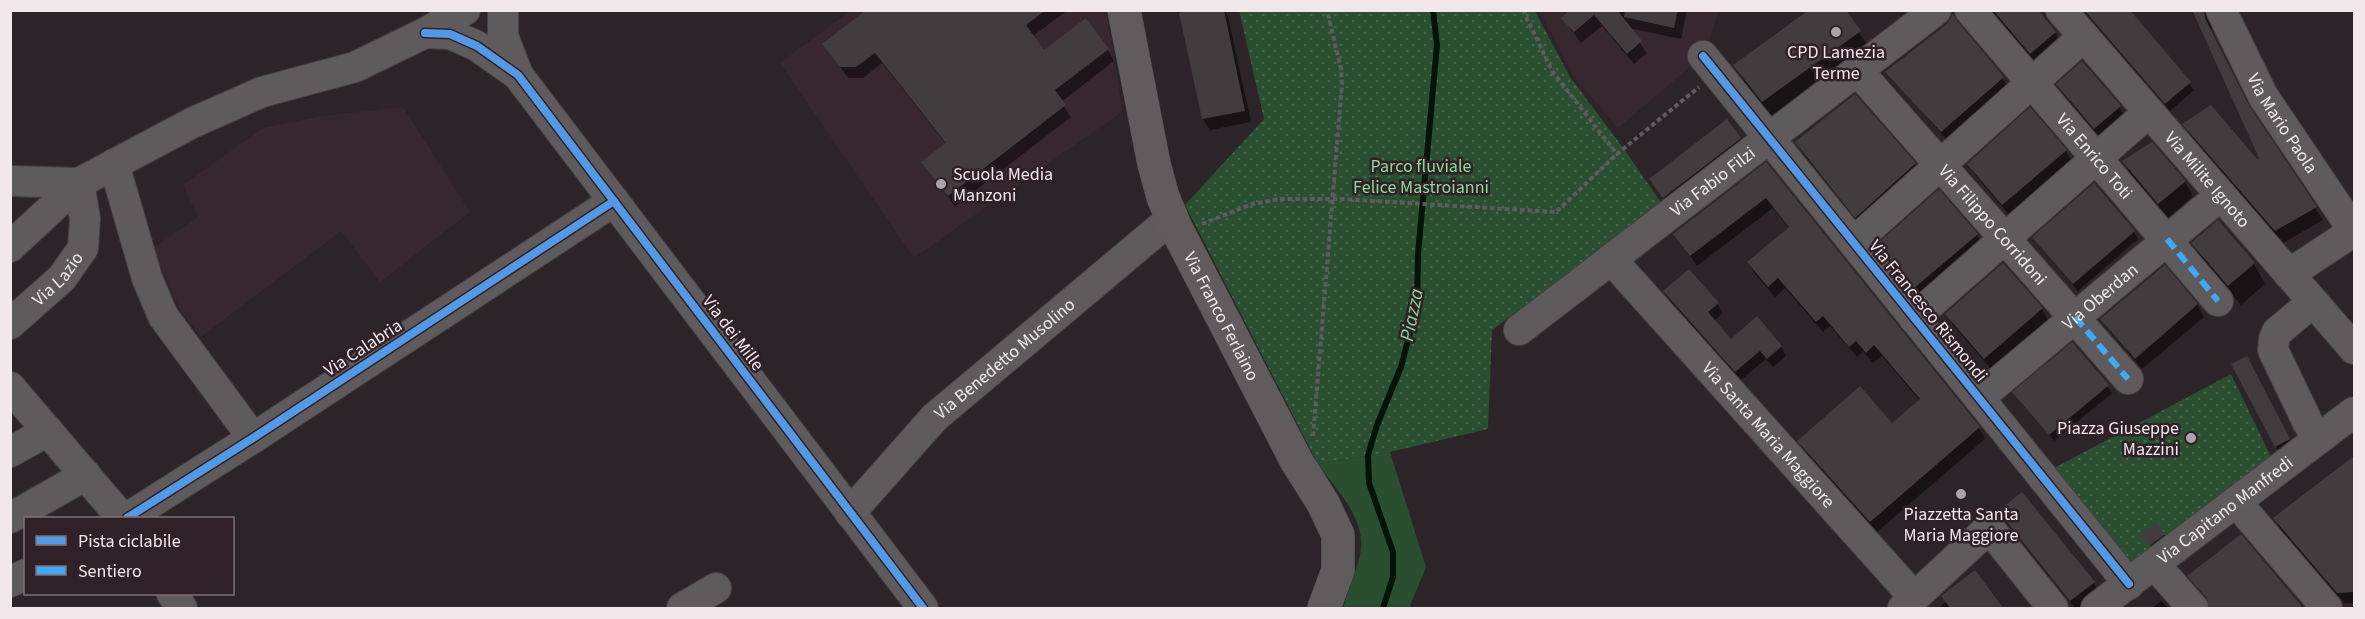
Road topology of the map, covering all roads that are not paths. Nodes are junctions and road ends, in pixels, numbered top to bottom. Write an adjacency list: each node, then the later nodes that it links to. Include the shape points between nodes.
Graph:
1 (465, 10): 8 (street)
2 (503, 10): 12 (street, via 503,36)
3 (1124, 10): 23 (main road, Via Franco Ferlaino, via 1163,197)
4 (1935, 10): 11 (street, Via Fabio Filzi)
5 (1970, 10): 13 (street, Via Enrico Toti)
6 (2061, 10): 9 (street, Via Milite Ignoto)
7 (2221, 10): 24 (street, Via Mario Paola, via 2263,96)
8 (425, 33): 12 (street, via 450,34 477,46); 17 (street, via 355,67 262,92)
9 (2083, 37): 13 (street); 14 (street, Via Milite Ignoto)
10 (1710, 64): 15 (street, Via Francesco Rismondi)
11 (1857, 70): 15 (street, Via Fabio Filzi); 18 (street, Via Filippo Corridoni)
12 (518, 75): 22 (street, Via dei Mille)
13 (2032, 82): 16 (street, Via Enrico Toti); 18 (street)
14 (2149, 112): 16 (street); 21 (street, Via Milite Ignoto)
15 (1769, 138): 27 (street, Via Francesco Rismondi); 29 (street, Via Fabio Filzi)
16 (2097, 158): 25 (street); 26 (street, Via Enrico Toti)
17 (114, 164): 20 (street); 43 (street, via 147,278 164,316)
18 (1941, 164): 25 (street, Via Filippo Corridoni); 27 (street)
19 (10, 181): 20 (street)
20 (79, 183): 28 (street); 35 (street, Via Lazio, via 85,219 83,248 62,278)
21 (2221, 195): 26 (street, Via Oberdan); 30 (street, Via Milite Ignoto)
22 (614, 201): 43 (street, Via Calabria); 48 (street, Via dei Mille)
23 (1184, 222): 48 (street, Via Benedetto Musolino, via 934,418); 62 (main road, Via Franco Ferlaino, via 1297,462 1338,536 1338,570)
24 (2355, 231): 30 (street)
25 (2006, 238): 33 (street, Via Filippo Corridoni); 34 (street)
26 (2167, 239): 31 (street, Via Enrico Toti); 33 (street, Via Oberdan)
27 (1854, 242): 34 (street, Via Francesco Rismondi)
28 (11, 246)
29 (1611, 259): 36 (street, Via Fabio Filzi); 58 (street, Via Santa Maria Maggiore)
30 (2289, 274): 32 (street, Via Milite Ignoto)
31 (2218, 301)
32 (2313, 302): 37 (street, Via Milite Ignoto); 44 (street, via 2277,333 2273,350 2308,423)
33 (2075, 317): 38 (street, Via Filippo Corridoni); 40 (street, Via Oberdan)
34 (1914, 318): 40 (street, Via Francesco Rismondi)
35 (10, 324)
36 (1519, 330)
37 (2355, 349)
38 (2128, 379)
39 (12, 390): 42 (street)
40 (1979, 398): 55 (street, Via Francesco Rismondi)
41 (2355, 412): 44 (street, Via Capitano Manfredi)
42 (48, 430): 45 (street); 46 (street)
43 (254, 438): 50 (street, Via Calabria)
44 (2320, 438): 47 (street, Via Capitano Manfredi)
45 (10, 452)
46 (86, 475): 49 (street); 51 (street)
47 (2237, 503): 52 (street, Via Capitano Manfredi); 66 (street)
48 (850, 513): 61 (street, Via dei Mille)
49 (122, 517)
50 (127, 517)
51 (10, 518)
52 (2155, 565): 55 (street, Via Capitano Manfredi); 65 (street)
53 (24, 574): 54 (street)
54 (10, 582)
55 (2129, 584): 64 (street, Via Capitano Manfredi)
56 (716, 588): 60 (street)
57 (173, 595): 59 (street)
58 (1908, 603): 63 (street, via 1989,528)
59 (182, 609)
60 (682, 609)
61 (923, 609)
62 (1324, 609)
63 (2053, 609)
64 (2096, 609)
65 (2193, 609)
66 (2327, 609)

